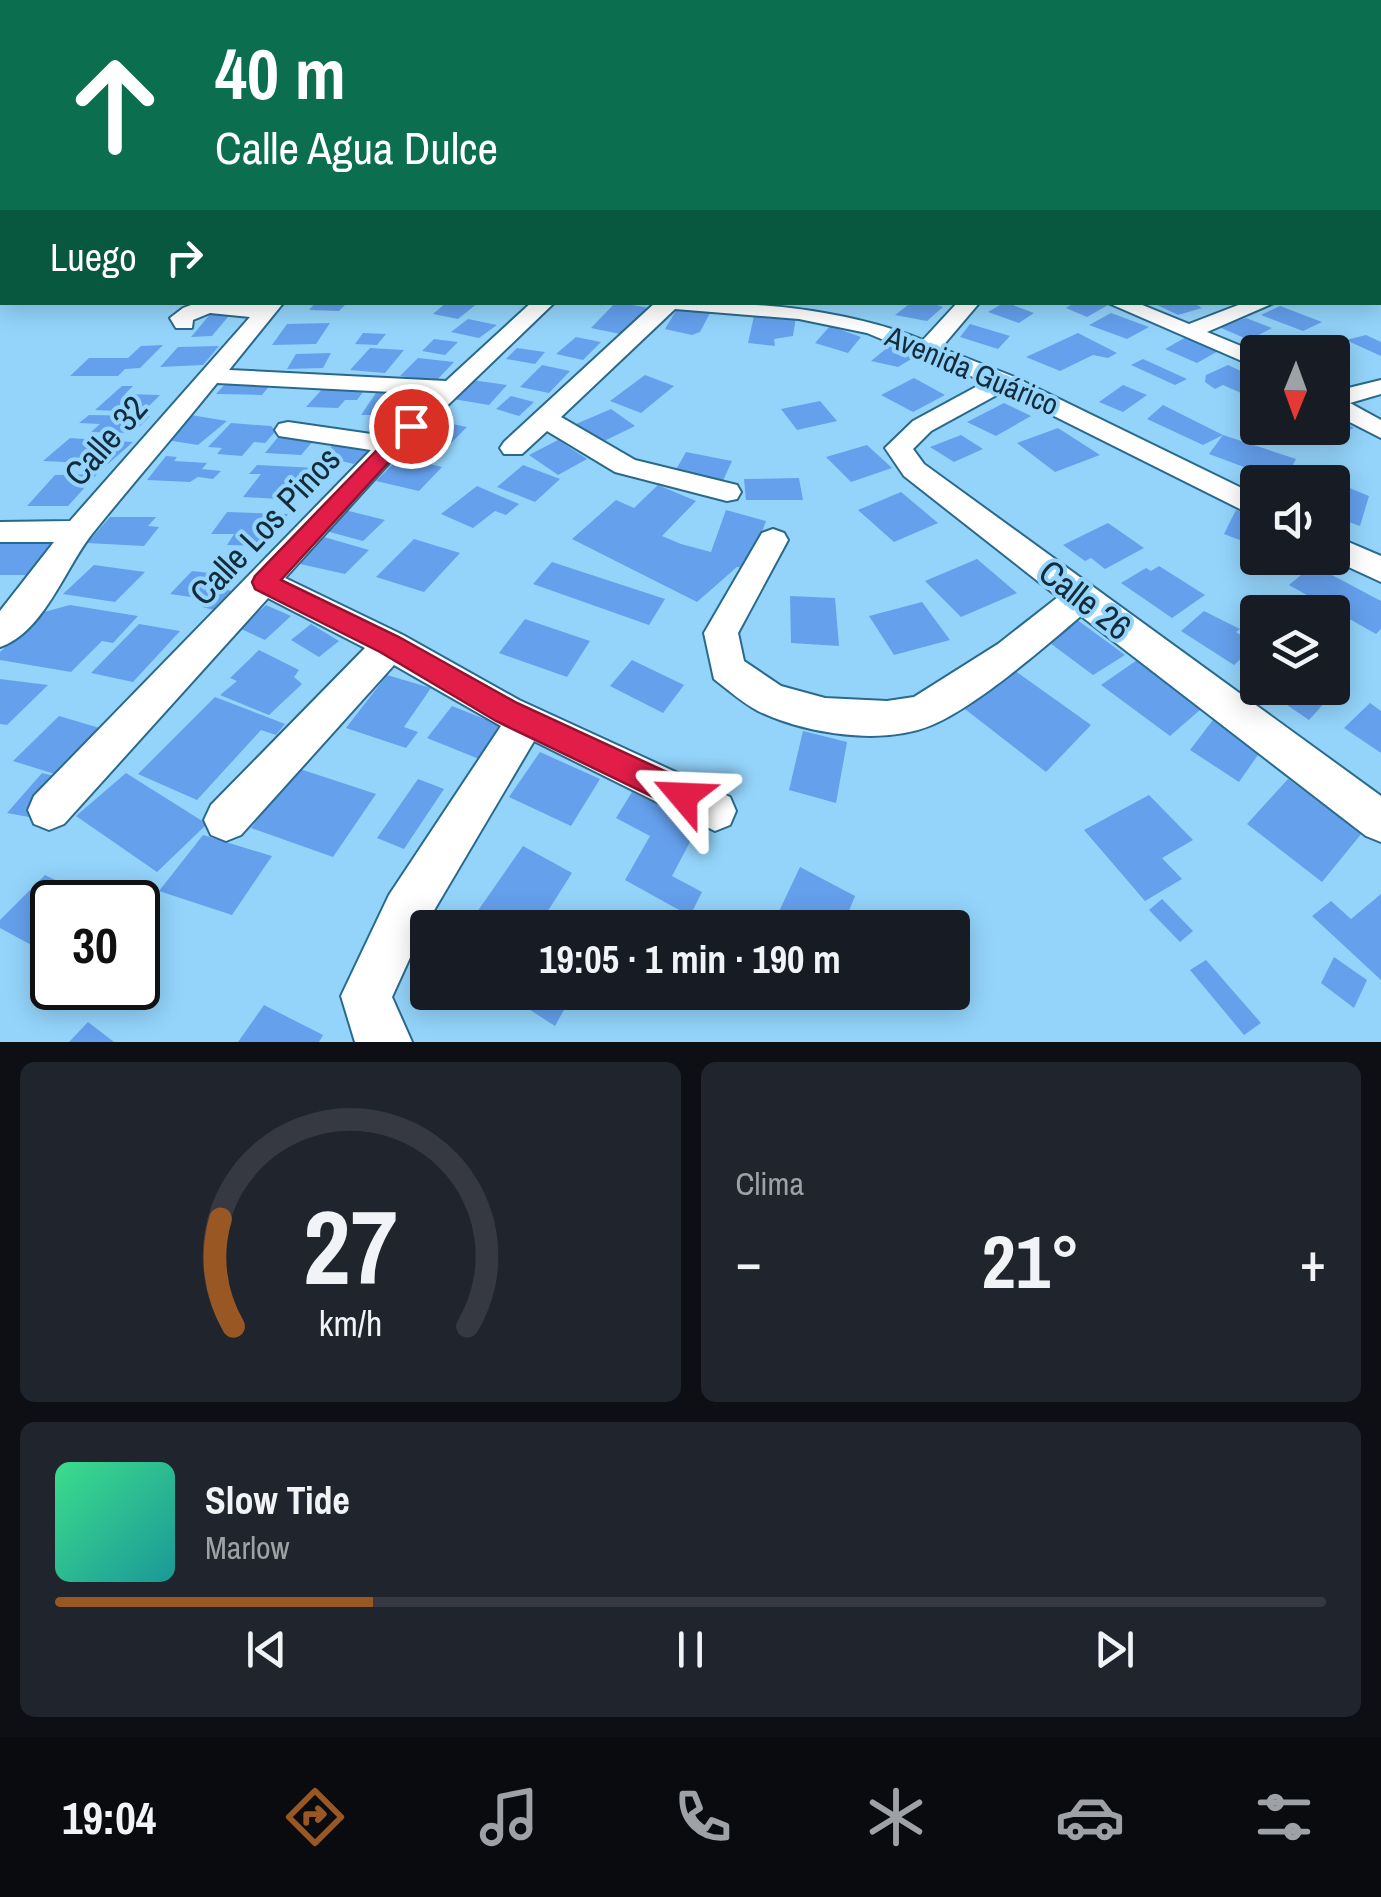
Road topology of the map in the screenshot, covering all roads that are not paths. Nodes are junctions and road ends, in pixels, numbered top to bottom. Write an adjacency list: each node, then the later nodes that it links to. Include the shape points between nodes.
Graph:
1 (542, 305): 15 (street, Calle Los Pinos)
2 (666, 305): 18 (street)
3 (694, 305): 10 (street, Avenida Guárico, via 798,313 873,328)
4 (967, 305): 10 (street)
5 (1124, 305): 9 (street)
6 (1258, 305): 9 (street)
7 (268, 308): 8 (street, via 212,306 192,310); 12 (street, Calle 32)
8 (184, 323)
9 (1191, 331): 11 (street)
10 (928, 350): 13 (street, Avenida Guárico)
11 (1240, 353)
12 (211, 376): 15 (street); 25 (street, Calle 32)
13 (1004, 381): 24 (street, Avenida Guárico); 31 (street, Calle 26, via 922,426 898,448 914,470)
14 (1381, 387): 16 (street)
15 (450, 388): 21 (street, Calle Los Pinos)
16 (1350, 396)
17 (1350, 412): 20 (street)
18 (545, 419): 22 (street); 23 (street, via 625,466)
19 (288, 430): 21 (street)
20 (1381, 430)
21 (392, 445): 30 (street, Calle Los Pinos)
22 (514, 448)
23 (727, 492)
24 (1240, 499)
25 (78, 531): 26 (street); 32 (street, Calle 32)
26 (0, 532)
27 (772, 540): 31 (street, via 721,634 726,668 770,699 825,715 922,712 1011,654)
28 (1350, 555): 29 (street)
29 (1381, 570)
30 (264, 582): 33 (street); 35 (street, Calle Los Pinos)
31 (1080, 598): 38 (street, Calle 26)
32 (0, 633)
33 (390, 644): 34 (street); 37 (street)
34 (527, 719): 36 (street); 39 (street, via 406,912 366,996)
35 (49, 810)
36 (714, 811)
37 (226, 820)
38 (1381, 820)
39 (386, 1042)

